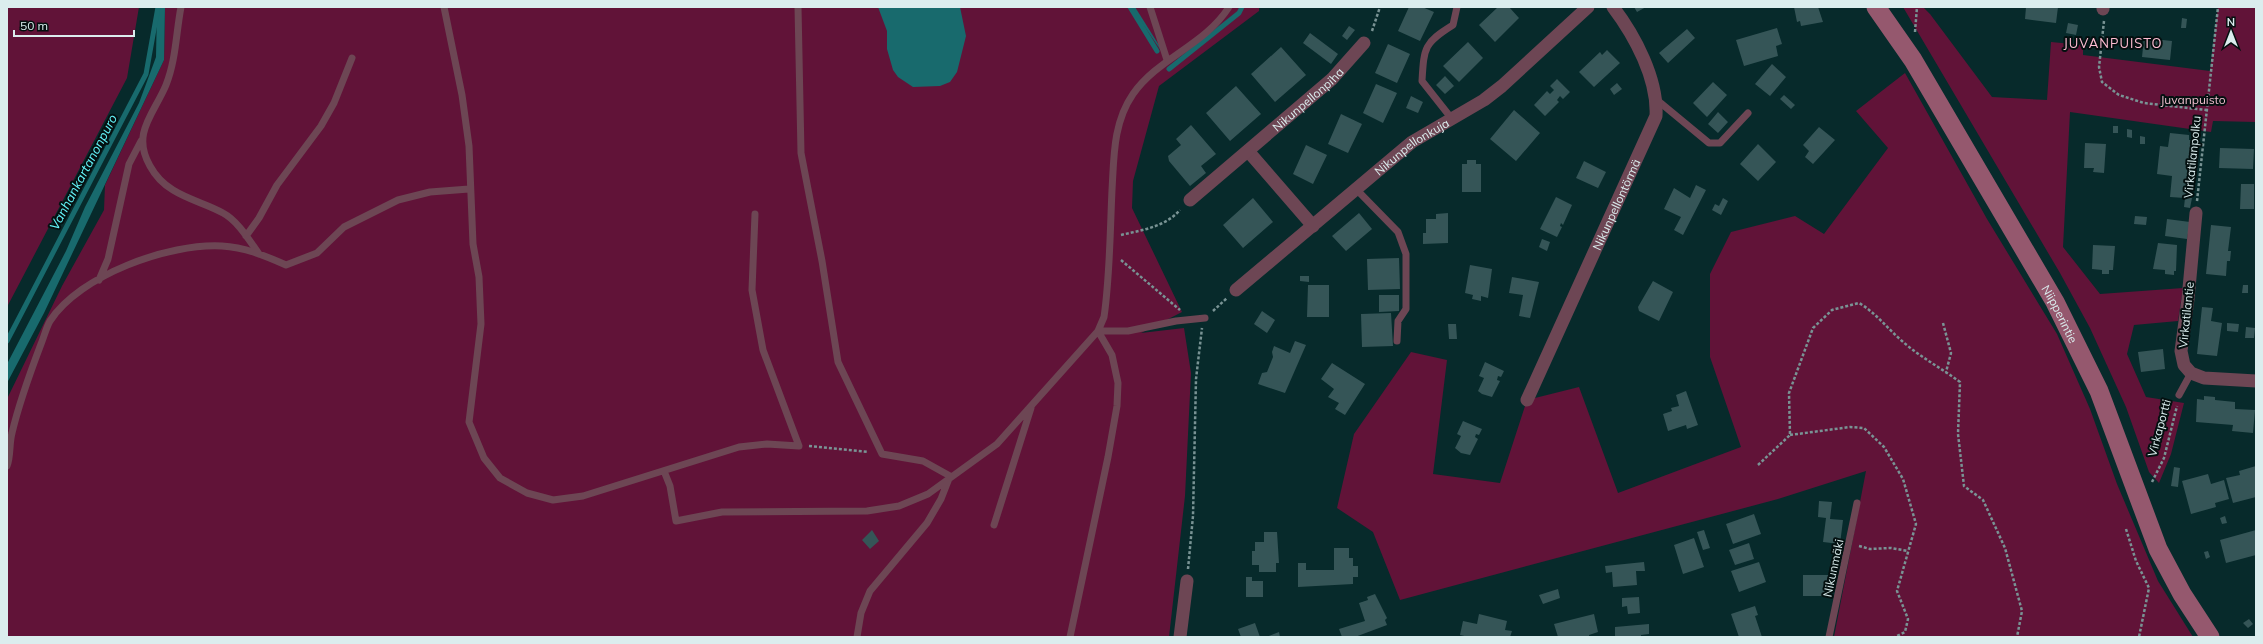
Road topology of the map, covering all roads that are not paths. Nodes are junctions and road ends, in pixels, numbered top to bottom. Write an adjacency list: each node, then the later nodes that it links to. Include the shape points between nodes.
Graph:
1 (181, 7): 16 (lane, via 166,85 151,113)
2 (444, 7): 18 (lane, via 462,95 469,146)
3 (798, 7): 38 (lane, via 801,153 838,362 882,454 923,461)
4 (1150, 7): 12 (lane)
5 (1229, 7): 12 (lane, via 1212,28)
6 (1457, 7): 15 (lane, via 1453,25 1432,38 1424,55 1422,80)
7 (1588, 7): 15 (street, Nikunpellonkuja, via 1502,86)
8 (1613, 7): 13 (street, Nikunpellontörmä, via 1623,20 1642,58)
9 (1876, 7): 46 (street, Niipperintie, via 1913,60 2055,302 2099,391 2158,549 2182,594)
10 (1364, 43): 17 (street, Nikunpellonpiha, via 1332,79)
11 (352, 58): 24 (lane, via 334,103 321,126 277,185)
12 (1167, 60): 29 (lane, via 1133,94 1121,116 1115,145 1106,300 1104,317)
13 (1656, 100): 14 (lane, via 1709,143 1720,143); 34 (street, Nikunpellontörmä, via 1656,116 1645,142)
14 (1748, 113)
15 (1452, 119): 19 (street, Nikunpellonkuja, via 1412,142)
16 (141, 141): 24 (lane, via 146,160 157,178 190,199 224,214); 26 (lane, via 129,164 108,259)
17 (1248, 151): 20 (street, Nikunpellonpiha); 23 (street)
18 (469, 189): 25 (lane, via 430,192 398,200 344,227 317,253 286,265); 37 (lane, via 481,324 469,422 484,458 500,478 527,493 553,500 583,496)
19 (1356, 189): 23 (street, Nikunpellonkuja); 30 (lane, via 1398,232 1406,254 1406,309 1398,321)
20 (1190, 200)
21 (2196, 213): 31 (street, Virkatilantie, via 2181,351 2184,365)
22 (755, 214): 37 (lane, via 752,290 763,350 799,446 767,444 739,447)
23 (1313, 226): 27 (street, Nikunpellonkuja)
24 (246, 236): 25 (lane)
25 (259, 254): 26 (lane, via 222,246 188,248 125,265)
26 (99, 280): 36 (lane, via 67,301 50,322 20,404)
27 (1236, 290)
28 (1205, 318): 29 (lane, via 1128,331)
29 (1098, 331): 35 (lane); 43 (lane, via 1112,355 1118,383 1117,406)
30 (1397, 340)
31 (2191, 373): 32 (street, via 2204,378); 33 (lane, Virkaportti)
32 (2256, 381)
33 (2179, 395)
34 (1527, 400)
35 (1032, 406): 38 (lane, via 997,444); 40 (lane)
36 (7, 466)
37 (664, 471): 38 (lane, via 670,486 676,521 722,512 867,512 899,506 928,494)
38 (950, 476): 42 (lane, via 941,499 927,523 870,591 861,613)
39 (1857, 503): 45 (lane, Nikunmäki)
40 (994, 525)
41 (1187, 581): 44 (street)
42 (857, 637)
43 (1070, 637)
44 (1180, 637)
45 (1829, 637)
46 (2210, 637)

